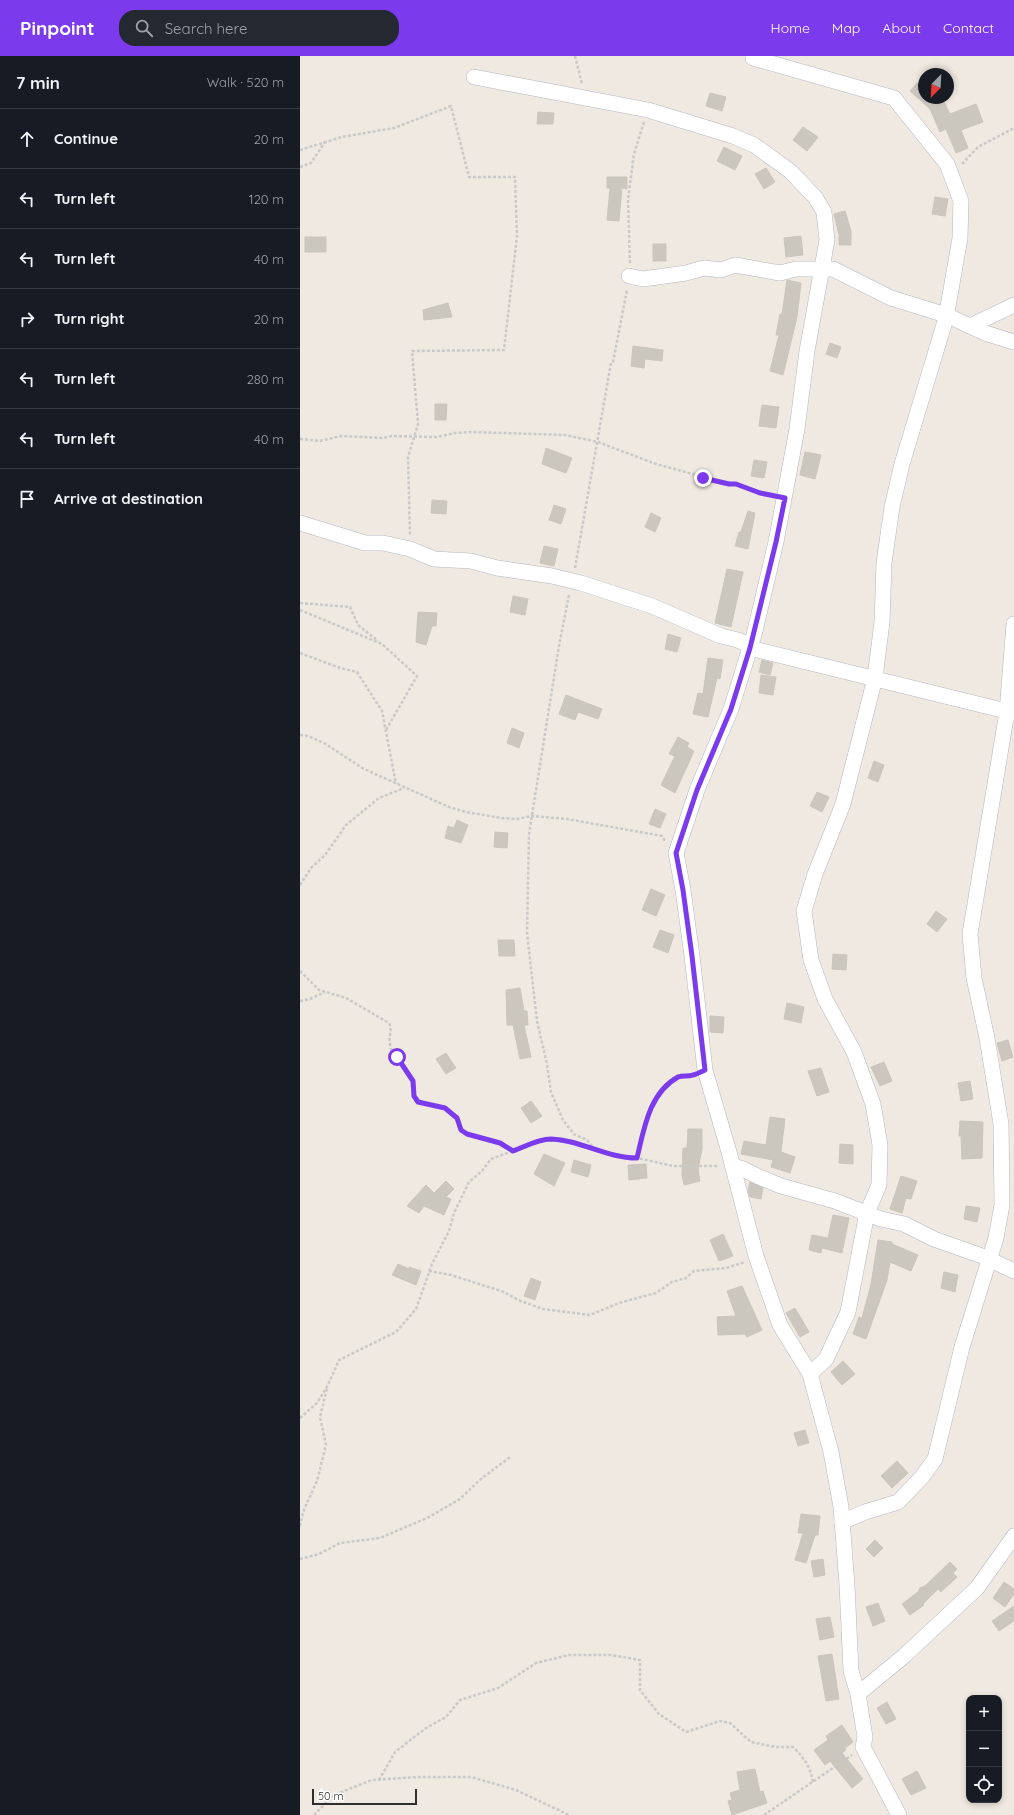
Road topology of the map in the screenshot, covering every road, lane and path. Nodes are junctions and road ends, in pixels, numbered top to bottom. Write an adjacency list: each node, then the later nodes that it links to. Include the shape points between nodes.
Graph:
1 (575, 56): 4 (path)
2 (753, 56): 10 (street, via 894,98 947,164)
3 (474, 77): 4 (street)
4 (586, 98): 5 (street)
5 (648, 110): 11 (street, via 754,145 790,171 815,196 824,212 827,240); 12 (path, via 634,154 628,199 631,256)
6 (1014, 128): 10 (path, via 978,147)
7 (326, 142): 8 (path); 9 (path, via 311,163); 17 (path, via 394,128 451,106 469,177 515,177 517,236 504,350 412,351 418,424)
8 (300, 150)
9 (300, 167)
10 (951, 175): 14 (street, via 961,201 960,238)
11 (821, 270): 12 (street, via 796,269 780,273 735,265 720,270 704,268 643,279); 14 (street, via 834,269 892,298); 20 (street)
12 (629, 276): 19 (path)
13 (1014, 305): 15 (street)
14 (946, 315): 15 (street); 30 (street, via 902,464 892,507 884,563 882,622)
15 (970, 326): 16 (street)
16 (1014, 342)
17 (414, 438): 18 (path, via 341,436 320,441); 19 (path, via 464,432 521,433 565,435); 22 (path, via 408,457)
18 (300, 439)
19 (598, 442): 20 (path, via 656,464); 23 (path)
20 (785, 498): 28 (street)
21 (300, 523): 22 (street, via 365,543)
22 (410, 548): 23 (street, via 434,558 471,561)
23 (572, 581): 28 (street, via 652,606 721,636 738,640); 36 (path)
24 (300, 603): 27 (path, via 350,607 358,625)
25 (300, 610): 27 (path)
26 (1014, 624): 31 (street)
27 (382, 644): 32 (path, via 417,676)
28 (750, 648): 30 (street); 37 (street, via 731,709 697,790)
29 (300, 653): 32 (path, via 357,672 382,711)
30 (876, 678): 31 (street); 47 (street, via 843,804 815,874 804,911 811,960 825,999 854,1052 873,1104 880,1145 878,1185)
31 (1011, 712): 49 (street, via 970,934 974,978 1001,1124 1002,1205)
32 (386, 730): 34 (path)
33 (300, 735): 34 (path, via 324,743 364,770)
34 (396, 784): 35 (path)
35 (405, 788): 36 (path, via 449,808 466,812 517,819); 38 (path, via 379,798 346,825)
36 (532, 816): 37 (path, via 567,819 662,836 669,848); 44 (path, via 529,834 527,933 537,1020 551,1092 563,1120 574,1134 587,1140)
37 (676, 853): 42 (street, via 692,956)
38 (300, 885)
39 (300, 971): 40 (path, via 319,990)
40 (326, 992): 41 (path); 43 (path, via 357,1003 389,1023 392,1029 392,1051 413,1081 414,1096 418,1102 445,1108 457,1118 461,1130 467,1134 500,1143)
41 (300, 1001)
42 (705, 1070): 45 (path, via 692,1076 680,1076 669,1083 654,1102); 46 (street)
43 (513, 1151): 44 (path, via 549,1139 565,1141); 50 (path, via 491,1160 482,1172 469,1182)
44 (596, 1151): 45 (path, via 618,1157)
45 (637, 1158): 46 (path, via 673,1166)
46 (733, 1166): 47 (street, via 773,1183); 48 (street)
47 (866, 1213): 49 (street, via 904,1224 934,1239); 52 (street, via 848,1312 826,1359)
48 (757, 1260): 50 (path, via 732,1267 694,1271 686,1278 672,1282 656,1293 619,1303 590,1315 543,1309 504,1292); 52 (street, via 780,1325)
49 (989, 1260): 51 (street); 56 (street, via 962,1348 935,1459 898,1502 864,1512)
50 (429, 1271): 53 (path, via 416,1309 396,1332 339,1360)
51 (1014, 1271)
52 (810, 1374): 56 (street, via 831,1452)
53 (328, 1385): 54 (path, via 317,1403); 57 (path, via 320,1418 326,1446 317,1481 303,1512)
54 (300, 1418)
55 (510, 1457): 59 (path, via 460,1499 427,1518 380,1538 340,1543 319,1554)
56 (842, 1522): 60 (street, via 851,1671)
57 (300, 1526)
58 (1014, 1536): 60 (street, via 977,1588 904,1656)
59 (300, 1559)
60 (858, 1694): 61 (street, via 865,1737)
61 (863, 1747): 63 (path); 67 (street)
62 (379, 1780): 63 (path, via 396,1752 426,1728 446,1717 460,1700 498,1688 536,1663 569,1655 611,1655 640,1660 640,1690 659,1714 686,1732 720,1721 730,1723 751,1742 792,1747 804,1757 812,1772); 64 (path, via 372,1780 334,1795); 65 (path, via 471,1777 516,1790)
63 (812, 1783): 66 (path)
64 (314, 1815)
65 (569, 1815)
66 (764, 1815)
67 (898, 1815)

